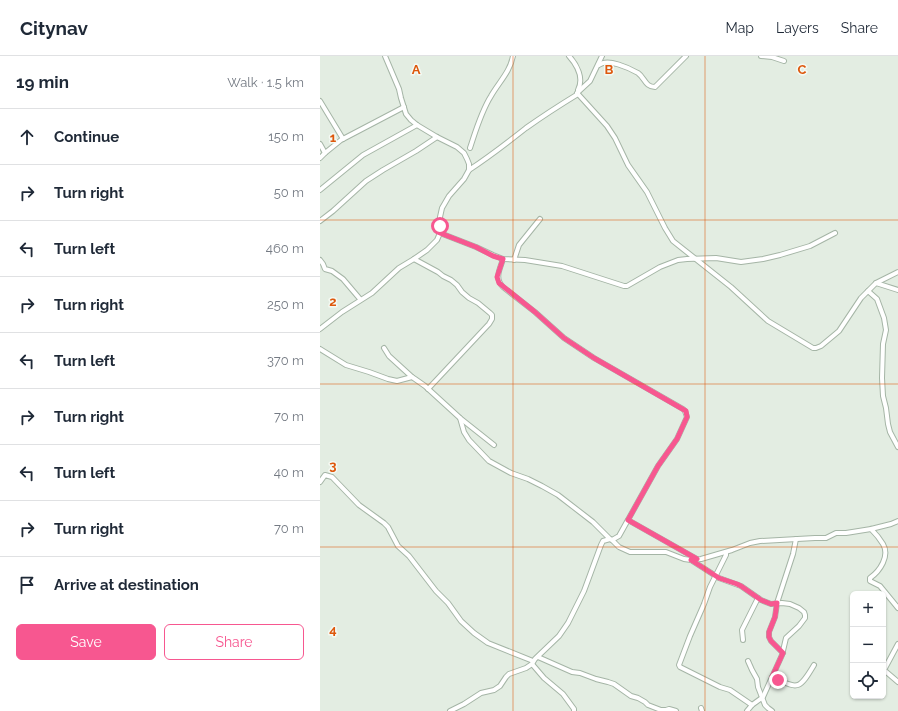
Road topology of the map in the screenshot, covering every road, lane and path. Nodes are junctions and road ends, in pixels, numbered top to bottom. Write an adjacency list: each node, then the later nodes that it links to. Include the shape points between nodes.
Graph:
1 (385, 56): 11 (street)
2 (513, 56): 16 (street, via 509,70 487,103)
3 (569, 56): 9 (street, via 580,78)
4 (602, 56): 8 (street)
5 (686, 56): 8 (street, via 652,87 647,85 638,73 627,68 604,62)
6 (761, 56): 7 (street)
7 (784, 60)
8 (598, 66): 9 (street, via 590,81)
9 (577, 93): 19 (street); 27 (street, via 616,138 628,165 647,192 673,241)
10 (320, 101): 14 (street)
11 (404, 107): 12 (street, via 406,114); 14 (street)
12 (417, 125): 13 (street); 20 (street, via 363,155)
13 (437, 137): 19 (street, via 464,153 468,159); 22 (street, via 366,181)
14 (343, 139): 17 (street)
15 (320, 144): 17 (street)
16 (470, 148)
17 (325, 153): 18 (street)
18 (320, 158)
19 (469, 170): 23 (street, via 442,208)
20 (320, 190)
21 (540, 219): 29 (street, via 519,245)
22 (320, 221)
23 (440, 233): 25 (street, via 427,250); 26 (street)
24 (835, 233): 27 (street, via 810,246 763,259 740,262 716,258)
25 (414, 259): 34 (street); 39 (street, via 451,280 469,298 492,315 489,324)
26 (503, 259): 29 (street); 44 (street, via 497,277 503,287 564,338 683,409 687,414 677,439 658,466)
27 (695, 259): 29 (street, via 678,260 660,267 627,286 562,266); 33 (street, via 768,321 813,348 821,346 839,331)
28 (320, 260): 34 (street, via 325,269 342,279)
29 (514, 260)
30 (898, 272): 31 (street)
31 (876, 283): 32 (street); 33 (street)
32 (898, 290)
33 (868, 291): 42 (street, via 877,299 884,318 886,330 883,396 890,432)
34 (360, 300): 35 (street)
35 (320, 330)
36 (384, 348): 38 (street)
37 (320, 349): 38 (street, via 346,365 388,379)
38 (412, 377): 39 (street)
39 (428, 389): 40 (street)
40 (460, 418): 41 (street); 48 (street, via 469,440 489,461 558,495 593,522)
41 (494, 445)
42 (898, 447)
43 (320, 482): 61 (street, via 325,475 332,477 360,505 384,523 398,546 474,633 488,643)
44 (628, 520): 48 (street, via 619,536); 50 (street)
45 (898, 521): 46 (street)
46 (871, 529): 47 (street, via 836,533 826,538); 55 (street, via 884,544 886,551 882,566 870,581 880,586)
47 (796, 539): 49 (street, via 760,541); 54 (street)
48 (611, 540): 51 (street, via 630,552 666,552); 59 (street, via 603,541 584,591 568,623)
49 (726, 552): 50 (street); 52 (street)
50 (697, 559): 51 (street)
51 (691, 560): 52 (street)
52 (716, 576): 53 (street, via 737,584); 66 (street, via 679,665 730,690)
53 (758, 598): 54 (street, via 771,604); 56 (street, via 742,630)
54 (777, 603): 58 (street, via 769,637); 58 (street, via 790,604 799,608 805,615 799,626 786,638)
55 (898, 608)
56 (743, 640)
57 (898, 644): 64 (street, via 884,670)
58 (783, 653): 63 (street)
59 (538, 657): 61 (street); 69 (street, via 572,672 614,684 648,705 661,710)
60 (748, 661): 65 (street)
61 (533, 663): 67 (street, via 509,674 494,690 481,693); 68 (street, via 544,678 563,694)
62 (814, 665): 63 (street, via 800,685 790,685)
63 (772, 677): 65 (street)
64 (898, 682)
65 (763, 697): 66 (street); 71 (street, via 765,705)
66 (752, 705): 70 (street)
67 (450, 711)
68 (574, 711)
69 (676, 711)
70 (747, 711)
71 (772, 711)

